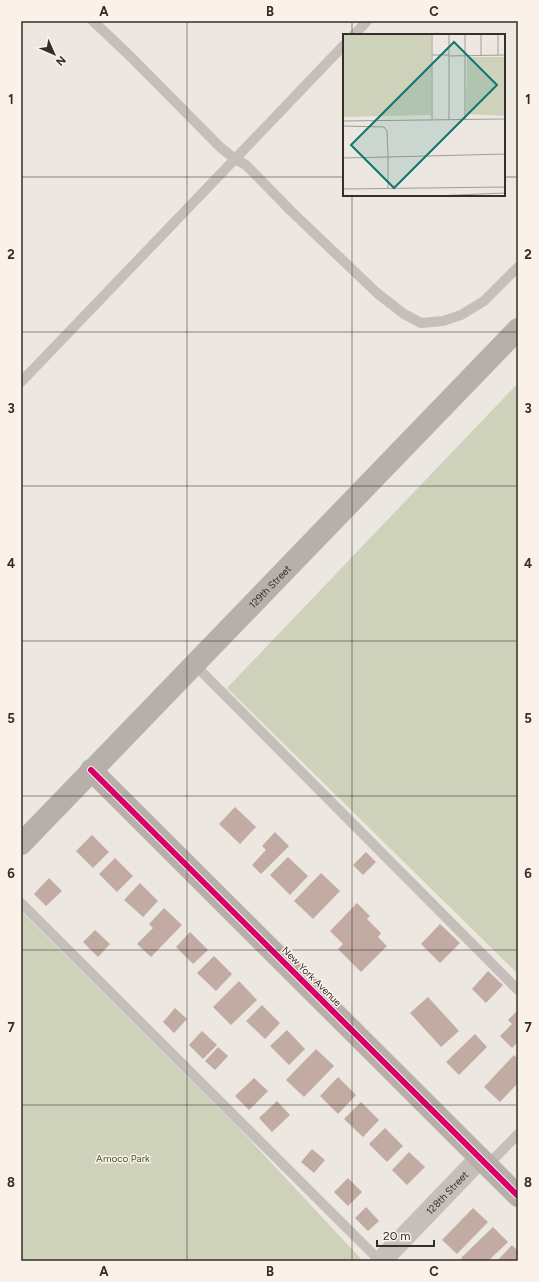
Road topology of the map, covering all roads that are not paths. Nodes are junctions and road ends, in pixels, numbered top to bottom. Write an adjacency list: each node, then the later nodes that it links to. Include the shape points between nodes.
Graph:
1 (93, 21): 5 (lane)
2 (367, 21): 3 (lane)
3 (355, 34)
4 (343, 46): 5 (lane)
5 (235, 159): 6 (lane, via 246,165 377,292 404,314 421,323 443,321 461,315 484,301); 8 (lane)
6 (518, 267)
7 (518, 329): 9 (main road, 129th Street)
8 (21, 382)
9 (194, 664): 10 (main road, 129th Street); 13 (lane)
10 (91, 770): 11 (main road, 129th Street); 15 (main road, New York Avenue)
11 (21, 844)
12 (21, 903): 17 (lane)
13 (518, 990)
14 (518, 1134): 15 (lane)
15 (484, 1162): 16 (main road, New York Avenue); 17 (street, 128th Street)
16 (518, 1196)
17 (380, 1261)

